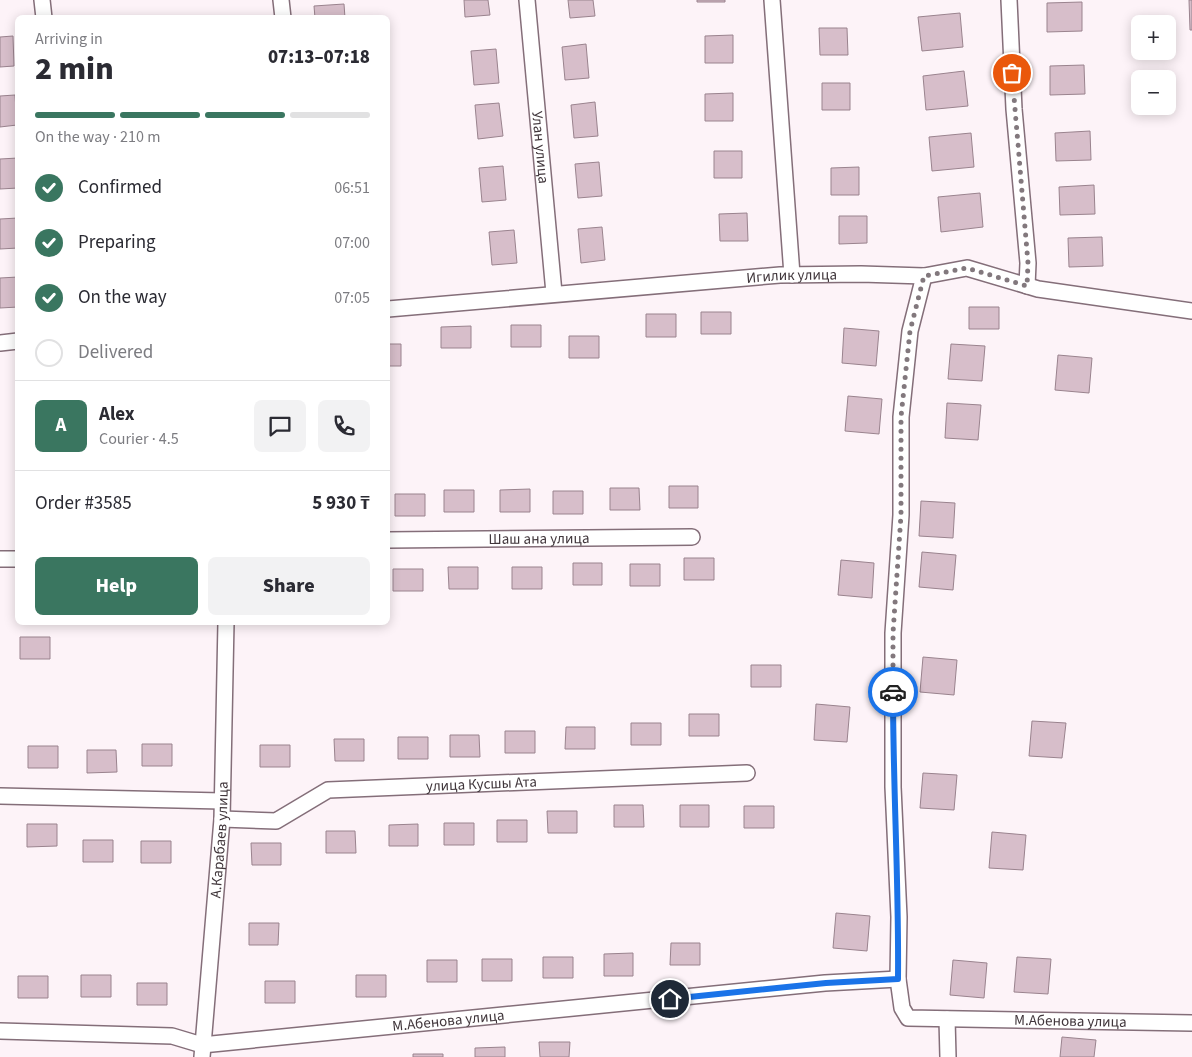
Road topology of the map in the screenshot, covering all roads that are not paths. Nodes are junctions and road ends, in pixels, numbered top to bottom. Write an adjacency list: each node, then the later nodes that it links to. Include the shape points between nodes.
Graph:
1 (42, 0): 6 (street)
2 (281, 0): 7 (street)
3 (527, 0): 11 (street, Улан улица)
4 (772, 0): 8 (street)
5 (1009, 0): 10 (street)
6 (44, 15)
7 (283, 15)
8 (792, 275): 9 (street, Игилик улица); 11 (street, Игилик улица)
9 (924, 276): 10 (street, Игилик улица, via 967,268); 25 (street, М.Абенова улица, via 910,331 901,417 901,515 893,633)
10 (1027, 286): 13 (street, Игилик улица)
11 (554, 293): 12 (street, Игилик улица)
12 (390, 309)
13 (1192, 311)
14 (15, 341): 15 (street)
15 (0, 343)
16 (692, 537): 17 (street, Шаш ана улица)
17 (390, 540)
18 (0, 559): 19 (street)
19 (15, 559)
20 (226, 625): 23 (street, А.Карабаев улица)
21 (747, 773): 24 (street, улица Кусшы Ата, via 328,790 276,820)
22 (0, 796): 23 (street)
23 (222, 801): 24 (street, А.Карабаев улица)
24 (222, 819): 29 (street, А.Карабаев улица)
25 (898, 979): 26 (street, М.Абенова улица, via 902,1008 908,1018); 29 (street, М.Абенова улица, via 826,983)
26 (948, 1019): 27 (street, М.Абенова улица); 30 (street)
27 (1192, 1023)
28 (0, 1031): 29 (street, М.Абенова улица, via 172,1036)
29 (202, 1051)
30 (948, 1057)

